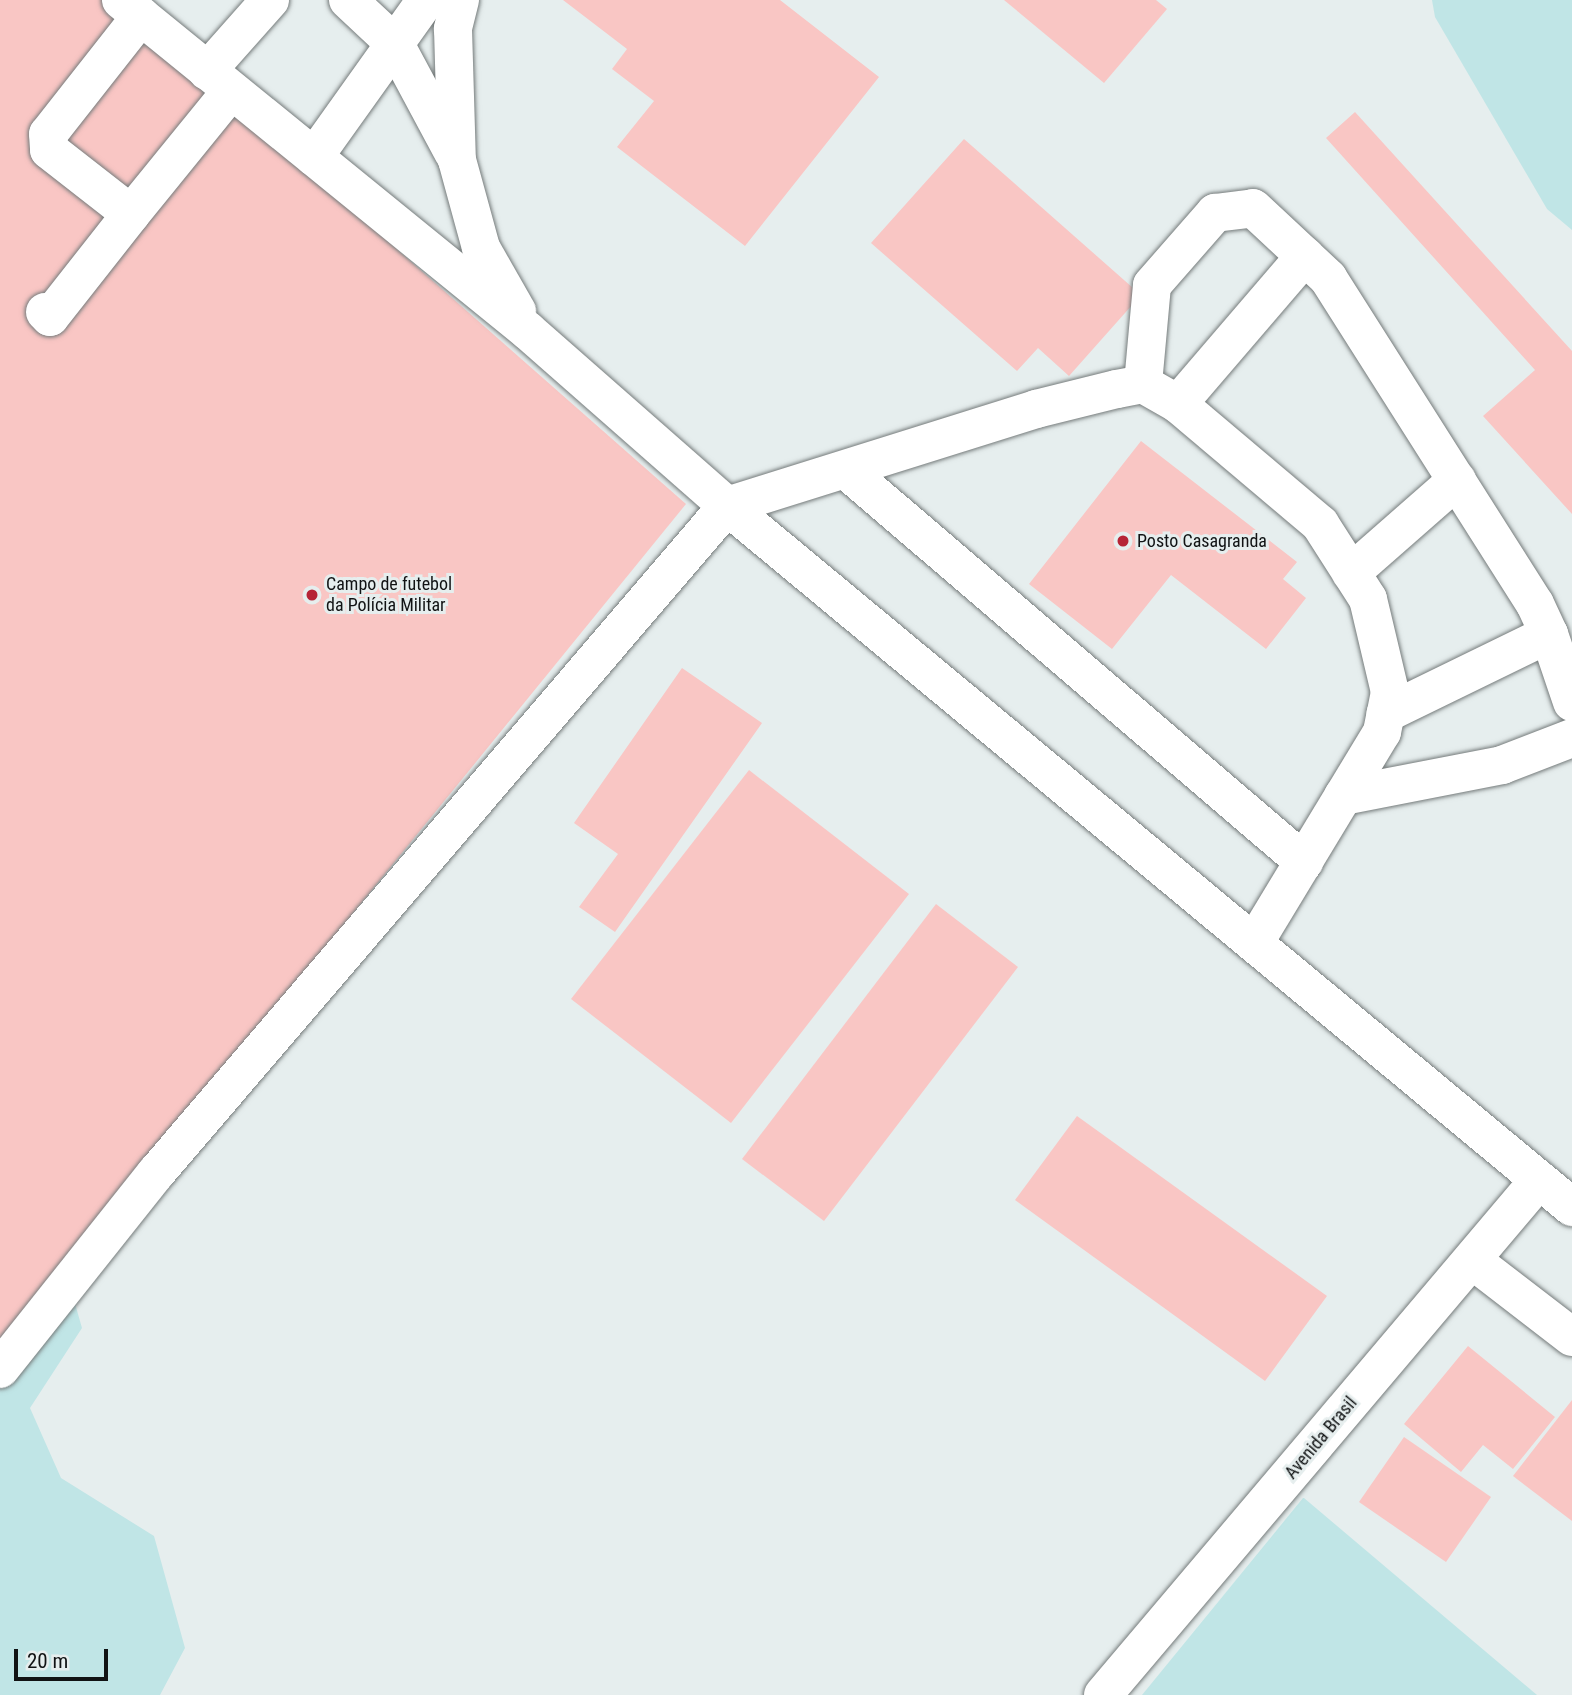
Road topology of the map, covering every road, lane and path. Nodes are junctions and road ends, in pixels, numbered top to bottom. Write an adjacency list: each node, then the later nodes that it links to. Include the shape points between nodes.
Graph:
1 (270, 0): 7 (main road)
2 (348, 0): 6 (main road)
3 (426, 0): 6 (main road)
4 (460, 0): 9 (main road, via 453,29)
5 (131, 8): 7 (main road); 10 (main road, via 48,134 49,150)
6 (395, 44): 8 (main road); 9 (main road)
7 (219, 81): 8 (main road); 10 (main road)
8 (314, 157): 13 (main road)
9 (457, 160): 13 (main road, via 481,248)
10 (131, 214): 12 (main road, via 50,317)
11 (1305, 256): 14 (main road, via 1253,208 1214,213 1152,285); 15 (main road); 17 (main road, via 1328,278)
12 (45, 312)
13 (528, 331): 18 (main road)
14 (1143, 384): 15 (main road); 16 (main road, via 1036,409)
15 (1178, 404): 19 (main road, via 1320,524)
16 (846, 470): 18 (main road); 25 (main road)
17 (1457, 480): 19 (main road); 20 (main road)
18 (727, 506): 26 (main road); 31 (main road, via 156,1172)
19 (1351, 573): 22 (main road, via 1368,599 1390,692)
20 (1549, 634): 21 (main road); 22 (main road)
21 (1572, 702)
22 (1385, 714): 24 (main road, via 1382,733)
23 (1572, 738): 24 (main road, via 1502,765)
24 (1343, 796): 25 (main road)
25 (1304, 862): 26 (main road)
26 (1255, 942): 27 (main road)
27 (1539, 1180): 28 (main road); 29 (main road, Avenida Brasil)
28 (1572, 1207)
29 (1472, 1259): 30 (main road); 32 (main road, Avenida Brasil)
30 (1572, 1337)
31 (0, 1369)
32 (1102, 1695)

